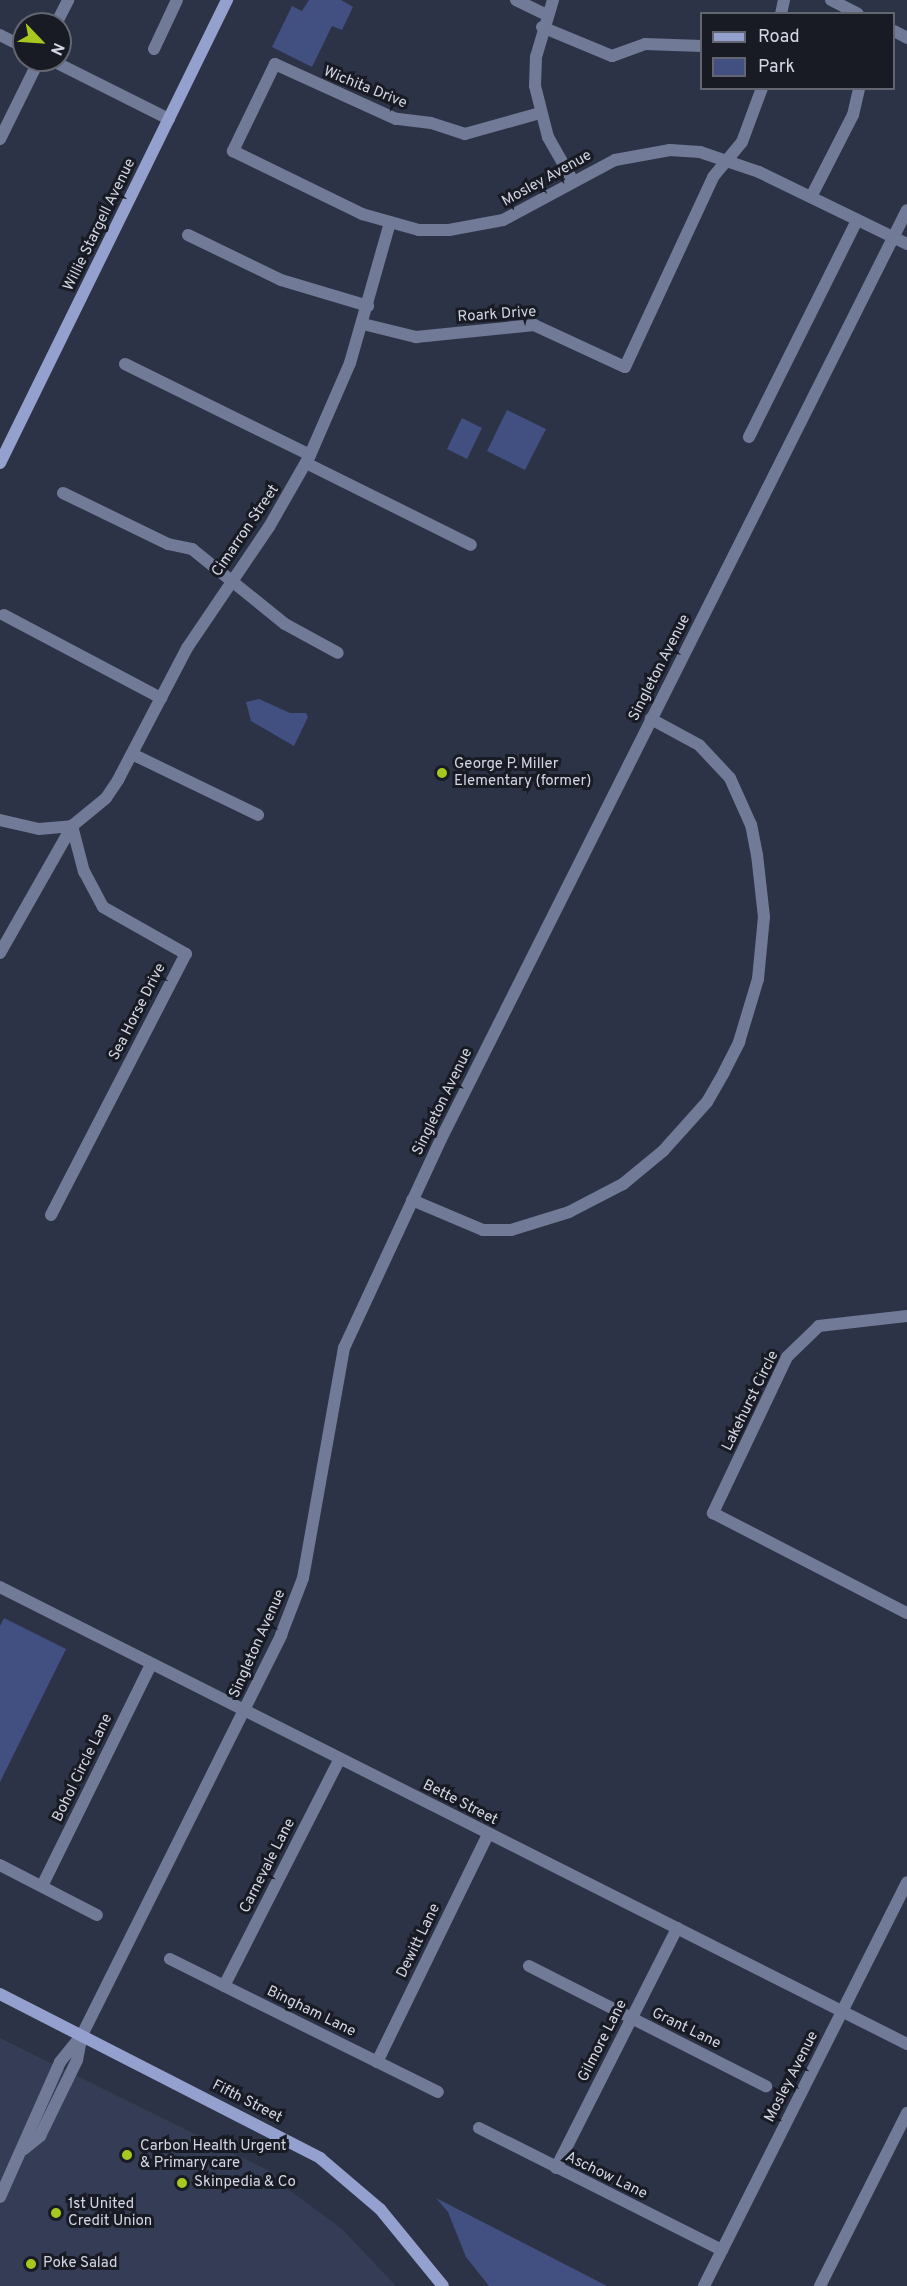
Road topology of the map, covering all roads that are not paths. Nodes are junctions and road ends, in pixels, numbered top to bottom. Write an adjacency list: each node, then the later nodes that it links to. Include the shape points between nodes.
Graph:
1 (177, 0): 9 (street)
2 (226, 0): 15 (street, Willie Stargell Avenue)
3 (516, 0): 7 (street)
4 (554, 0): 7 (street)
5 (831, 0): 6 (street)
6 (854, 12)
7 (544, 21): 8 (street, via 612,56 645,44); 14 (street, via 536,57)
8 (700, 46)
9 (154, 50)
10 (72, 70): 15 (street)
11 (33, 72): 16 (street)
12 (761, 90): 18 (street, via 742,142)
13 (859, 90): 20 (street, via 853,115)
14 (540, 113): 17 (street, Wichita Drive, via 465,134 453,132 431,123 396,118 274,64); 19 (street)
15 (169, 119): 32 (street, Willie Stargell Avenue)
16 (0, 139)
17 (233, 151): 23 (street, Mosley Avenue, via 362,214)
18 (730, 160): 19 (street, Mosley Avenue, via 700,152 642,153 615,160); 20 (street, Mosley Avenue); 28 (street, Roark Drive, via 712,177 625,367 534,325 416,337)
19 (573, 181): 23 (street, Mosley Avenue, via 532,207 476,227 419,230)
20 (811, 197): 22 (street, Mosley Avenue)
21 (907, 210): 25 (street, Singleton Avenue)
22 (857, 220): 25 (street, Mosley Avenue); 30 (street)
23 (390, 223): 27 (street, Cimarron Street)
24 (188, 235): 27 (street, via 281,280)
25 (893, 238): 26 (street, Mosley Avenue); 39 (street, Singleton Avenue)
26 (907, 244)
27 (368, 306): 28 (street, Cimarron Street)
28 (363, 324): 31 (street, Cimarron Street)
29 (125, 364): 31 (street)
30 (749, 437)
31 (308, 459): 34 (street); 35 (street, Cimarron Street, via 269,527)
32 (0, 463)
33 (63, 493): 35 (street, via 168,544 192,549)
34 (471, 545)
35 (231, 579): 37 (street, via 285,624); 38 (street, Cimarron Street)
36 (4, 615): 38 (street)
37 (339, 653)
38 (161, 698): 40 (street, Cimarron Street)
39 (651, 719): 45 (street, Singleton Avenue); 45 (street, via 699,745 730,778 751,825 764,917 758,979 739,1042 707,1102 663,1151 622,1184 569,1212 511,1230 483,1230)
40 (132, 754): 41 (street); 43 (street, Cimarron Street, via 106,798)
41 (258, 814)
42 (0, 820): 43 (street, via 39,829)
43 (72, 826): 44 (street); 46 (street, Sea Horse Drive, via 84,872 103,907 186,954)
44 (0, 953)
45 (412, 1200): 51 (street, Singleton Avenue, via 345,1348 303,1578)
46 (51, 1215)
47 (907, 1316): 49 (street, Lakehurst Circle, via 819,1326 787,1357 714,1513)
48 (0, 1587): 50 (street, Bette Street)
49 (907, 1613)
50 (151, 1664): 51 (street, Bette Street); 56 (street, Bohol Circle Lane)
51 (244, 1712): 52 (street, Bette Street); 65 (street, Singleton Avenue)
52 (339, 1760): 53 (street, Bette Street); 61 (street, Carnevale Lane)
53 (488, 1834): 58 (street, Bette Street); 67 (street, Dewitt Lane)
54 (0, 1865): 56 (street)
55 (907, 1882): 63 (street, Mosley Avenue)
56 (42, 1886): 57 (street)
57 (97, 1915)
58 (677, 1928): 63 (street, Bette Street); 64 (street, Gilmore Lane)
59 (170, 1959): 61 (street, Bingham Lane)
60 (529, 1966): 64 (street, Grant Lane)
61 (224, 1986): 67 (street, Bingham Lane)
62 (0, 1994): 65 (street, Fifth Street)
63 (843, 2011): 66 (street, Bette Street); 74 (street, Mosley Avenue)
64 (631, 2019): 68 (street, Grant Lane); 72 (street, Gilmore Lane)
65 (82, 2035): 73 (street, Singleton Avenue, via 60,2062 27,2128 24,2148); 75 (street, Fifth Street, via 321,2158 380,2209)
66 (907, 2044)
67 (377, 2062): 69 (street, Bingham Lane)
68 (766, 2086)
69 (438, 2092)
70 (907, 2114): 77 (street)
71 (479, 2128): 72 (street, Aschow Lane)
72 (556, 2168): 74 (street, Aschow Lane)
73 (0, 2197)
74 (722, 2250): 76 (street, Mosley Avenue)
75 (442, 2286)
76 (704, 2286)
77 (820, 2286)

